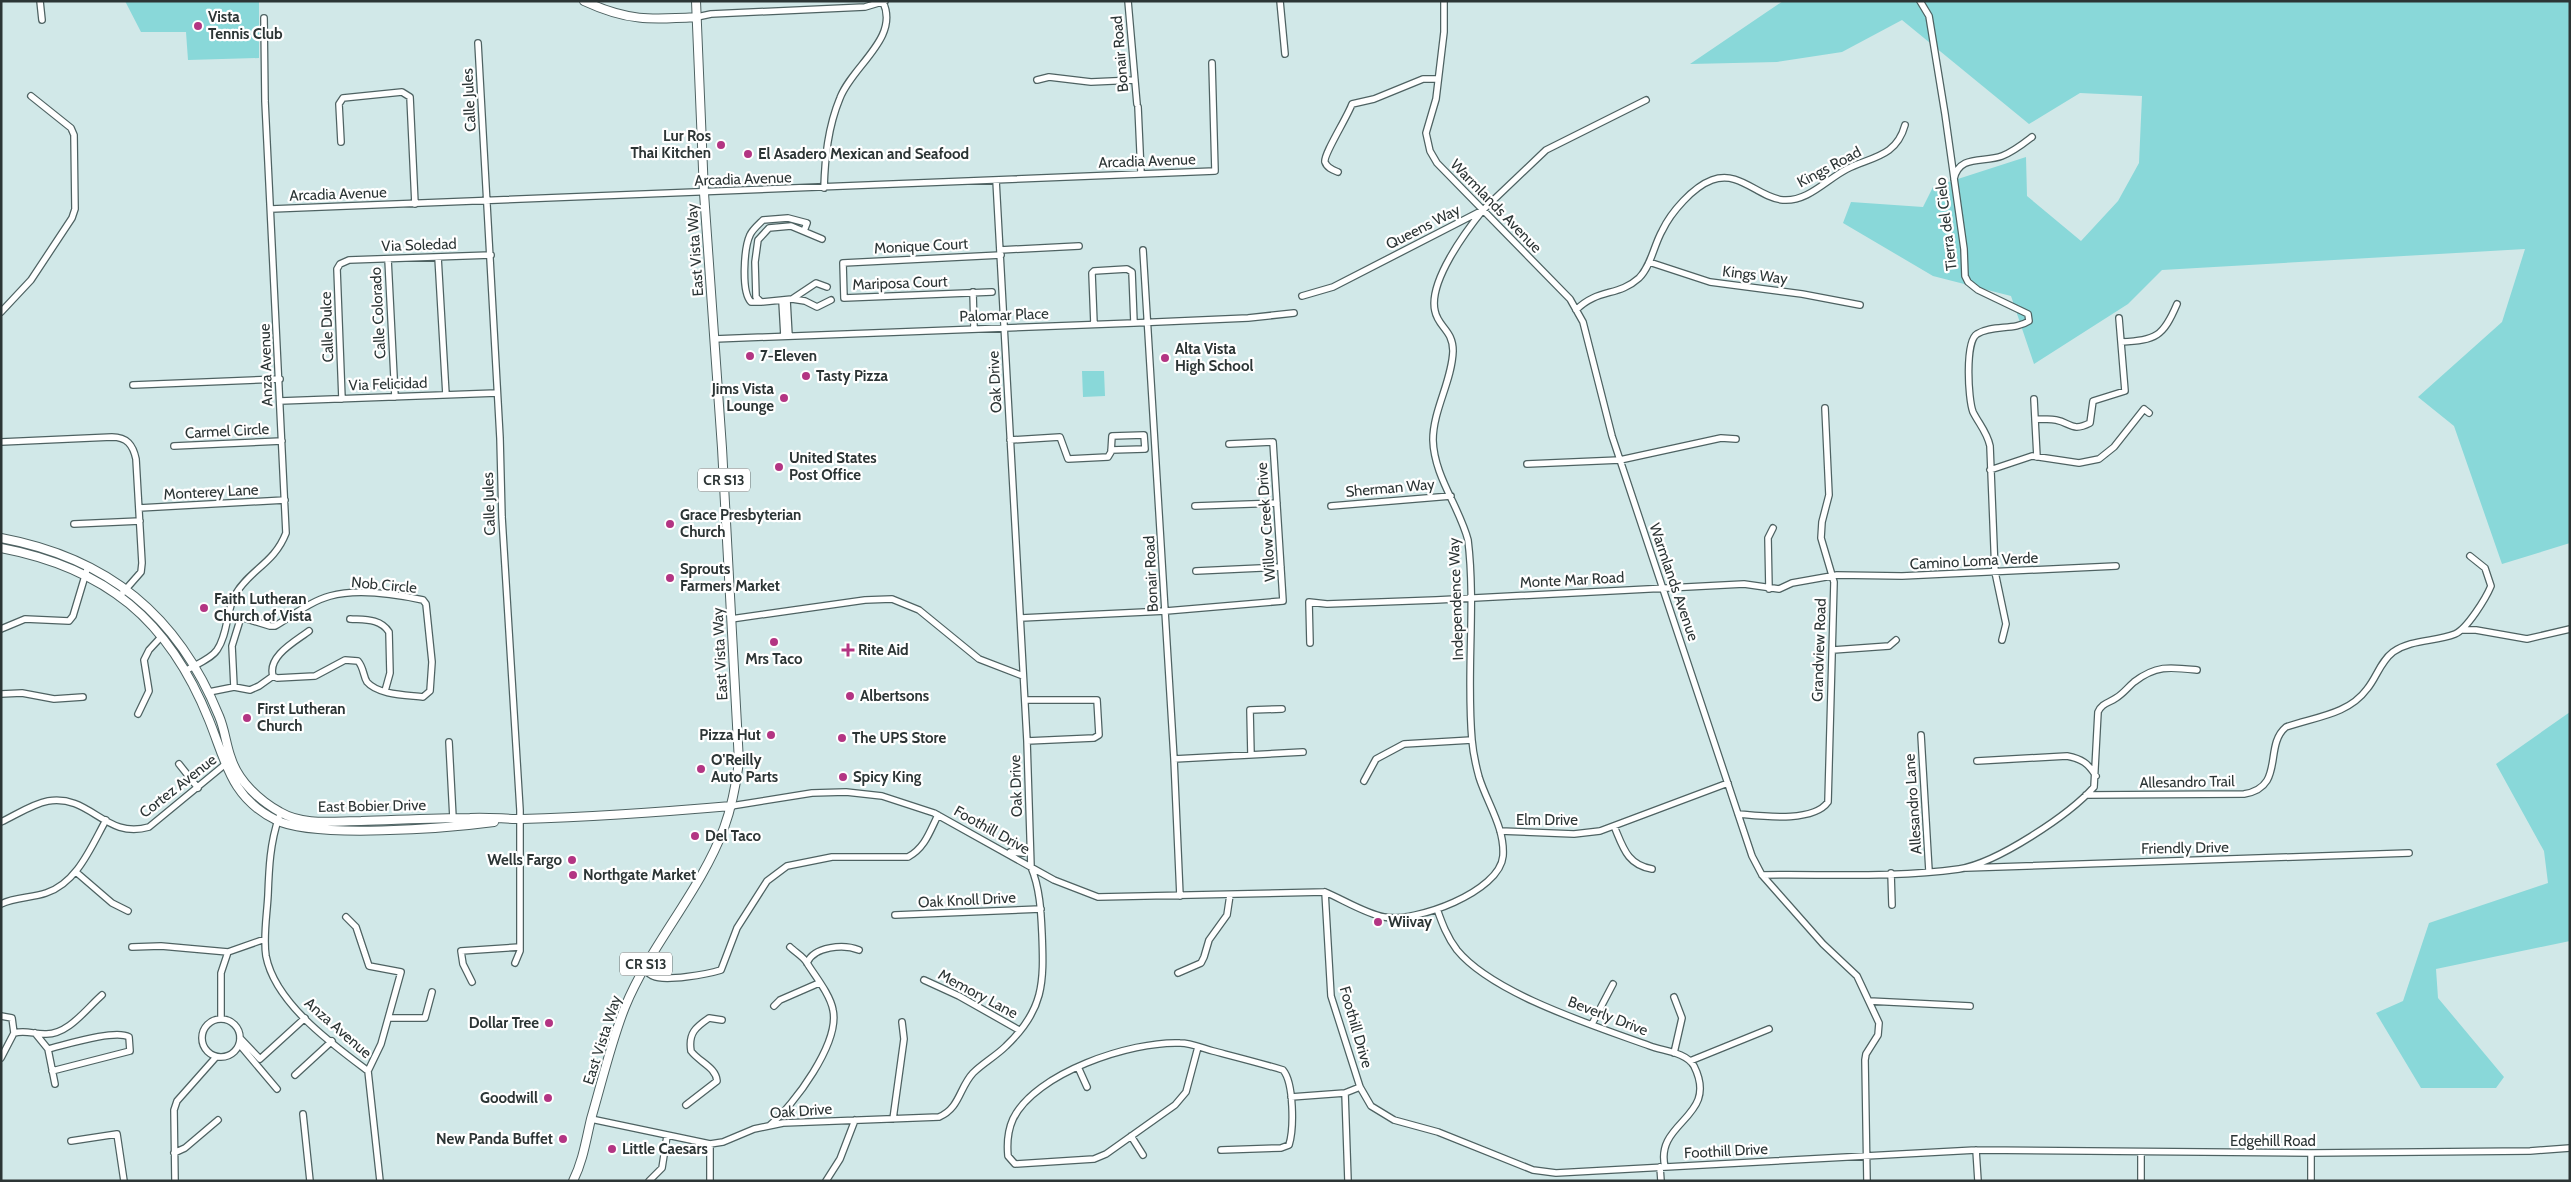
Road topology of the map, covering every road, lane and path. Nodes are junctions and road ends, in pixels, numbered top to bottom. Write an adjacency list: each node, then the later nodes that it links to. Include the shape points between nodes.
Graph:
1 (40, 1): 11 (street)
2 (584, 1): 9 (main road, via 610,13 640,19)
3 (696, 1): 9 (main road, East Vista Way / CR S13)
4 (1128, 1): 17 (street, Bonair Road)
5 (1280, 1): 13 (street)
6 (1444, 1): 15 (street, Warmlands Avenue)
7 (1920, 1): 26 (street, Tierra del Cielo, via 1929,16)
8 (884, 2): 9 (street, via 832,10); 27 (street, via 888,16 886,31 848,81 835,112 825,156)
9 (697, 17): 28 (main road, East Vista Way / CR S13)
10 (264, 18): 31 (street, Anza Avenue)
11 (42, 20)
12 (478, 43): 29 (street, Calle Jules)
13 (1285, 54)
14 (1212, 63): 24 (street, Arcadia Avenue, via 1215,171)
15 (1438, 79): 23 (street, via 1423,79 1374,99 1352,104 1345,123 1325,152 1325,162); 32 (street, Warmlands Avenue, via 1426,133 1430,151 1437,163)
16 (1037, 80): 17 (street, via 1049,77 1091,82)
17 (1135, 80): 24 (street, Bonair Road)
18 (31, 96): 54 (street, via 71,128 74,135 75,209 31,280)
19 (1646, 100): 32 (street, Queens Way, via 1546,150)
20 (1905, 126): 43 (street, Kings Road, via 1888,151 1846,170 1799,198 1781,200 1733,178 1719,178 1700,186 1662,229)
21 (2032, 137): 26 (street, via 2001,157 1963,162)
22 (341, 142): 30 (street, via 339,104 343,98 402,92 410,97)
23 (1338, 172)
24 (1141, 174): 25 (street, Arcadia Avenue)
25 (996, 180): 27 (street, Arcadia Avenue); 37 (street, Oak Drive)
26 (1954, 181): 86 (street, Tierra del Cielo, via 1968,282 2028,314 2029,321 1990,328 1976,334 1970,342 1973,411 1988,435)
27 (824, 188): 28 (street, Arcadia Avenue)
28 (704, 193): 29 (street, Arcadia Avenue); 63 (main road, East Vista Way / CR S13)
29 (488, 201): 30 (street, Arcadia Avenue); 38 (street, Calle Jules)
30 (415, 204): 31 (street, Arcadia Avenue)
31 (271, 209): 65 (street, Anza Avenue)
32 (1483, 210): 47 (street, Queens Way, via 1333,287); 53 (street, Warmlands Avenue, via 1549,276); 87 (street, Independence Way, via 1452,251 1433,303 1435,313 1453,341 1453,355 1433,437 1434,458)
33 (804, 231): 34 (street); 50 (street, via 791,226 772,227 758,240 754,262 755,293); 50 (street, via 807,222 780,218 763,220 750,234 745,264 746,295 751,302)
34 (822, 239)
35 (1080, 246): 37 (street, Monique Court)
36 (1143, 250): 57 (street, Bonair Road)
37 (1000, 252): 42 (street, Monique Court); 60 (street, Oak Drive)
38 (490, 255): 39 (street, Via Soledad); 67 (street, Calle Jules)
39 (438, 257): 40 (street, Via Soledad); 68 (street)
40 (388, 259): 41 (street, Via Soledad); 69 (street, Calle Colorado)
41 (349, 260): 70 (street, Calle Dulce, via 337,269)
42 (843, 262): 45 (street, Mariposa Court, via 844,298)
43 (1649, 262): 52 (street, Kings Way, via 1710,282); 53 (street, Kings Road, via 1644,272 1630,285 1597,294)
44 (827, 286): 48 (street, via 816,283)
45 (973, 292): 46 (street, Mariposa Court); 61 (street)
46 (992, 292)
47 (1302, 296)
48 (787, 300): 49 (street, via 805,301 817,307); 50 (street); 62 (street)
49 (831, 300)
50 (761, 302)
51 (2177, 304): 64 (street, via 2168,326 2158,336 2146,341)
52 (1860, 305)
53 (1576, 310): 84 (street, Warmlands Avenue, via 1583,322)
54 (1, 312)
55 (1294, 312): 57 (street, Palomar Place, via 1248,318)
56 (2120, 318): 64 (street)
57 (1148, 322): 58 (street, Palomar Place); 110 (street, Bonair Road)
58 (1134, 323): 59 (street, Palomar Place); 59 (street, via 1132,272 1127,269 1094,270 1092,273)
59 (1094, 324): 60 (street, Palomar Place)
60 (1004, 327): 61 (street, Palomar Place); 78 (street, Oak Drive)
61 (974, 328): 62 (street, Palomar Place)
62 (786, 336): 63 (street, Palomar Place)
63 (714, 339): 115 (main road, East Vista Way / CR S13)
64 (2121, 342): 75 (street, via 2125,391 2093,401 2090,423 2070,427 2057,420)
65 (280, 380): 66 (street); 72 (street, Anza Avenue)
66 (133, 385)
67 (497, 392): 68 (street, Via Felicidad); 159 (street, Calle Jules)
68 (446, 395): 69 (street, Via Felicidad)
69 (395, 397): 70 (street, Via Felicidad)
70 (342, 399): 72 (street, Via Felicidad)
71 (2034, 399): 75 (street)
72 (280, 401): 77 (street, Anza Avenue)
73 (1825, 408): 104 (street, Grandview Road, via 1829,496 1821,538)
74 (2149, 413): 83 (street, via 2144,409 2114,447 2099,459 2079,463)
75 (2035, 419): 83 (street)
76 (1736, 439): 84 (street, via 1721,438)
77 (282, 440): 81 (street, Carmel Circle); 88 (street, Anza Avenue)
78 (1010, 440): 82 (street, via 1060,437 1068,459 1108,458); 113 (street, Oak Drive)
79 (1, 442): 92 (street, via 120,437 127,440 135,453)
80 (1229, 444): 89 (street, Willow Creek Drive, via 1273,442)
81 (174, 446)
82 (1111, 450): 82 (street, via 1112,436 1144,435 1145,449)
83 (2037, 456): 86 (street)
84 (1620, 460): 85 (street); 106 (street, Warmlands Avenue)
85 (1527, 464)
86 (1990, 470): 103 (street, Tierra del Cielo)
87 (1451, 496): 91 (street, Sherman Way); 109 (street, Independence Way, via 1468,540)
88 (285, 500): 92 (street, Monterey Lane); 111 (street, Anza Avenue, via 286,533 280,547 242,586)
89 (1277, 503): 90 (street); 100 (street, Willow Creek Drive)
90 (1195, 506)
91 (1332, 506)
92 (139, 508): 93 (street)
93 (140, 521): 94 (street); 105 (street, via 142,562 140,572)
94 (74, 524)
95 (1773, 528): 107 (street, via 1768,538)
96 (1, 538): 101 (main road, East Bobier Drive, via 46,548)
97 (1, 548): 101 (main road, East Bobier Drive)
98 (2470, 556): 118 (street, via 2485,568 2492,586)
99 (2116, 566): 103 (street, Camino Loma Verde)
100 (1281, 567): 102 (street); 110 (street, Willow Creek Drive, via 1283,601)
101 (87, 570): 105 (main road, East Bobier Drive); 108 (main road, East Bobier Drive); 116 (street, via 69,622 25,620)
102 (1196, 571)
103 (1996, 572): 104 (street, Camino Loma Verde); 122 (street, Tierra del Cielo, via 2006,624)
104 (1834, 576): 107 (street); 124 (street, Grandview Road)
105 (127, 588): 108 (street); 125 (main road, East Bobier Drive, via 168,630)
106 (1662, 588): 107 (street, Monte Mar Road, via 1744,584); 109 (street, Monte Mar Road); 150 (street, Warmlands Avenue)
107 (1769, 590)
108 (119, 597): 120 (main road, East Bobier Drive)
109 (1470, 598): 123 (street, Monte Mar Road, via 1309,602); 139 (street, Independence Way)
110 (1166, 611): 113 (street); 144 (street, Bonair Road)
111 (227, 613): 112 (street, Nob Circle); 125 (street, Anza Avenue, via 218,649)
112 (241, 617): 130 (street, via 232,646); 131 (street, Nob Circle, via 275,626 320,599 349,593 402,595 423,600 432,662 430,691 423,697)
113 (1021, 618): 129 (street, Oak Drive)
114 (350, 619): 131 (street, via 372,620 389,632 390,673)
115 (731, 619): 129 (street, via 892,598 919,610 979,659); 153 (main road, East Vista Way / CR S13, via 739,749)
116 (1, 629)
117 (2570, 629): 118 (street, via 2527,639)
118 (2462, 630): 152 (street, Allesandro Trail, via 2395,651 2385,659 2359,699 2321,718 2286,727 2277,740 2270,776 2253,792)
119 (309, 632): 128 (street, via 277,658)
120 (161, 637): 127 (main road, East Bobier Drive); 137 (street, via 144,660 149,691)
121 (1896, 640): 124 (street, via 1889,646)
122 (2002, 640)
123 (1310, 643)
124 (1833, 650): 155 (street, Grandview Road, via 1828,802 1818,811 1807,814)
125 (195, 665): 127 (street, Anza Avenue); 132 (main road, East Bobier Drive)
126 (2197, 670): 148 (street, via 2154,669 2132,683 2117,698 2101,706 2098,712)
127 (185, 671): 146 (main road, East Bobier Drive)
128 (272, 676): 130 (street, via 250,690); 131 (street, Nob Circle, via 315,676 345,660 358,661 374,689)
129 (1023, 676): 135 (street, Oak Drive)
130 (234, 687): 132 (street)
131 (385, 691)
132 (209, 692): 146 (main road, East Bobier Drive, via 220,719)
133 (1, 694): 134 (street)
134 (83, 697)
135 (1025, 700): 140 (street, Oak Drive); 140 (street, via 1096,700 1099,735 1094,738)
136 (1282, 709): 143 (street, via 1250,710)
137 (138, 714)
138 (1921, 735): 170 (street, Allesandro Lane)
139 (1472, 740): 149 (street, via 1404,744 1376,759); 163 (street, Independence Way, via 1479,777)
140 (1027, 741): 164 (street, Oak Drive)
141 (448, 742): 157 (street)
142 (1303, 752): 143 (street)
143 (1251, 755): 144 (street)
144 (1174, 759): 176 (street, Bonair Road)
145 (1977, 761): 148 (street, via 2067,756 2088,763)
146 (228, 762): 151 (street, Cortez Avenue); 154 (main road, East Bobier Drive, via 245,784); 161 (main road, East Bobier Drive, via 233,782 251,805)
147 (179, 764): 151 (street)
148 (2096, 776): 152 (street, via 2094,787)
149 (1364, 781)
150 (1728, 783): 155 (street, Warmlands Avenue); 162 (street, Elm Drive)
151 (198, 788): 160 (street, Cortez Avenue, via 149,827 124,830)
152 (2086, 795): 168 (street, via 2036,834)
153 (731, 806): 156 (street, Foothill Drive, via 795,795 846,792 882,796); 159 (main road, East Bobier Drive); 192 (main road, East Vista Way / CR S13, via 708,862)
154 (280, 812): 157 (main road, East Bobier Drive, via 321,822); 161 (street, Anza Avenue)
155 (1738, 814): 173 (street, Warmlands Avenue)
156 (938, 815): 165 (street, Foothill Drive); 192 (street, via 926,841 908,857 832,857 787,866 768,881 737,928 721,970 667,978 654,977)
157 (453, 818): 159 (main road, East Bobier Drive)
158 (2, 819): 160 (street, Cortez Avenue, via 38,804 62,801)
159 (520, 819): 161 (main road, East Bobier Drive, via 481,824 323,831); 186 (street, Calle Jules)
160 (106, 820): 171 (street)
161 (277, 821): 184 (street, Anza Avenue, via 271,845)
162 (1614, 826): 163 (street, Elm Drive, via 1583,834); 169 (street, via 1630,860)
163 (1500, 831): 180 (street, Elm Drive, via 1503,857 1499,871 1491,881)
164 (1030, 848): 165 (street, via 1018,854); 167 (street, Oak Drive)
165 (1004, 850): 167 (street, Foothill Drive)
166 (2409, 853): 168 (street, Friendly Drive)
167 (1031, 867): 176 (street, Foothill Drive, via 1098,898); 179 (street, Oak Drive, via 1036,878)
168 (1961, 868): 170 (street)
169 (1652, 869)
170 (1929, 871): 172 (street)
171 (76, 872): 177 (street, via 50,892); 181 (street, via 112,903)
172 (1891, 873): 173 (street); 178 (street)
173 (1762, 875): 201 (street, Warmlands Avenue, via 1823,944 1857,976)
174 (1325, 892): 175 (street, Foothill Drive); 180 (street, Elm Drive, via 1382,917 1410,917); 229 (street, Foothill Drive, via 1330,996)
175 (1230, 895): 176 (street, Foothill Drive); 193 (street, via 1227,916 1209,940 1201,963)
176 (1180, 896)
177 (1, 904)
178 (1892, 904)
179 (1040, 909): 182 (street, Oak Knoll Drive); 212 (street, Oak Drive, via 1043,985 1037,1003)
180 (1437, 909): 210 (street, Beverly Drive, via 1458,951 1494,981 1517,994)
181 (128, 911)
182 (895, 916)
183 (346, 917): 206 (street, via 356,927 369,966 401,972)
184 (266, 939): 189 (street); 205 (street, Anza Avenue, via 267,959 274,978 287,999)
185 (132, 946): 189 (street)
186 (520, 947): 190 (street, Calle Jules); 195 (street, via 461,951)
187 (790, 948): 191 (street)
188 (858, 950): 191 (street, via 849,946 835,947 811,957)
189 (228, 952): 207 (street, via 221,973)
190 (515, 963)
191 (807, 963): 196 (street)
192 (643, 969): 235 (main road, East Vista Way / CR S13, via 624,1009)
193 (1178, 974)
194 (924, 980): 212 (street, Memory Lane)
195 (472, 982)
196 (819, 983): 202 (street, via 780,1000); 239 (street, via 833,1009 834,1020 827,1042 800,1094)
197 (1613, 984): 210 (street)
198 (432, 992): 206 (street, via 425,1018)
199 (102, 995): 213 (street, via 60,1032)
200 (1674, 997): 219 (street, via 1682,1018)
201 (1870, 1001): 203 (street); 251 (street, Warmlands Avenue, via 1879,1023 1878,1034 1865,1060)
202 (774, 1006)
203 (1970, 1006)
204 (1, 1016): 214 (street, via 12,1018)
205 (305, 1018): 215 (street, via 260,1059); 216 (street, Anza Avenue)
206 (389, 1018): 225 (street)
207 (221, 1019): 215 (street, via 236,1027); 220 (street, via 210,1023 202,1033 206,1050)
208 (722, 1020): 233 (street, via 709,1018 693,1031 691,1051 712,1069 717,1081)
209 (902, 1022): 236 (street, via 904,1040)
210 (1592, 1024): 219 (street, Beverly Drive)
211 (1768, 1029): 222 (street)
212 (1019, 1030): 236 (street, Oak Drive, via 1008,1045 972,1074 948,1113)
213 (34, 1033): 214 (street, via 22,1031); 218 (street)
214 (14, 1034): 221 (street)
215 (240, 1041): 220 (street, via 233,1054); 230 (street)
216 (332, 1041): 225 (street, Anza Avenue); 226 (street)
217 (1198, 1047): 223 (street, via 1182,1043 1159,1044 1114,1054); 232 (street, via 1283,1070 1288,1076); 241 (street, via 1186,1092 1175,1105)
218 (48, 1049): 224 (street); 224 (street, via 122,1034 129,1037 130,1051)
219 (1674, 1053): 222 (street, Beverly Drive)
220 (216, 1057): 248 (street, via 177,1101)
221 (1, 1058)
222 (1690, 1061): 252 (street, via 1698,1079 1699,1099 1696,1108 1667,1139)
223 (1078, 1067): 228 (street); 241 (street, via 1040,1090 1020,1108 1012,1120 1008,1156 1015,1164 1094,1159)
224 (52, 1071): 227 (street)
225 (368, 1071): 256 (street, Anza Avenue)
226 (295, 1075)
227 (55, 1084)
228 (1087, 1087)
229 (1360, 1088): 231 (street); 252 (street, Foothill Drive, via 1371,1106 1383,1116 1438,1132 1533,1170 1556,1173)
230 (277, 1089)
231 (1345, 1093): 232 (street); 261 (street)
232 (1291, 1097): 244 (street, via 1289,1145)
233 (686, 1105)
234 (303, 1114): 255 (street)
235 (591, 1119): 240 (street, Oak Drive); 257 (main road, East Vista Way / CR S13)
236 (893, 1119): 238 (street, Oak Drive)
237 (218, 1120): 248 (street, via 185,1148)
238 (855, 1120): 239 (street, Oak Drive); 260 (street, via 840,1159)
239 (770, 1125): 243 (street, Oak Drive)
240 (668, 1136): 243 (street, Oak Drive); 258 (street, via 662,1168)
241 (1130, 1136): 250 (street)
242 (71, 1141): 253 (street, via 117,1134)
243 (710, 1144): 259 (street)
244 (1221, 1150)
245 (1976, 1150): 247 (street, Edgehill Road); 251 (street, Foothill Drive); 264 (street)
246 (2569, 1150): 249 (street, Edgehill Road)
247 (2141, 1152): 249 (street, Edgehill Road); 265 (street)
248 (174, 1153): 254 (street)
249 (2311, 1153): 266 (street)
250 (1143, 1155)
251 (1866, 1156): 252 (street, Foothill Drive); 263 (street, Warmlands Avenue)
252 (1663, 1167): 262 (street)
253 (124, 1181)
254 (175, 1181)
255 (310, 1181)
256 (380, 1181)
257 (574, 1181)
258 (649, 1181)
259 (710, 1181)
260 (826, 1181)
261 (1348, 1181)
262 (1661, 1181)
263 (1867, 1181)
264 (1978, 1181)
265 (2142, 1181)
266 (2310, 1181)

